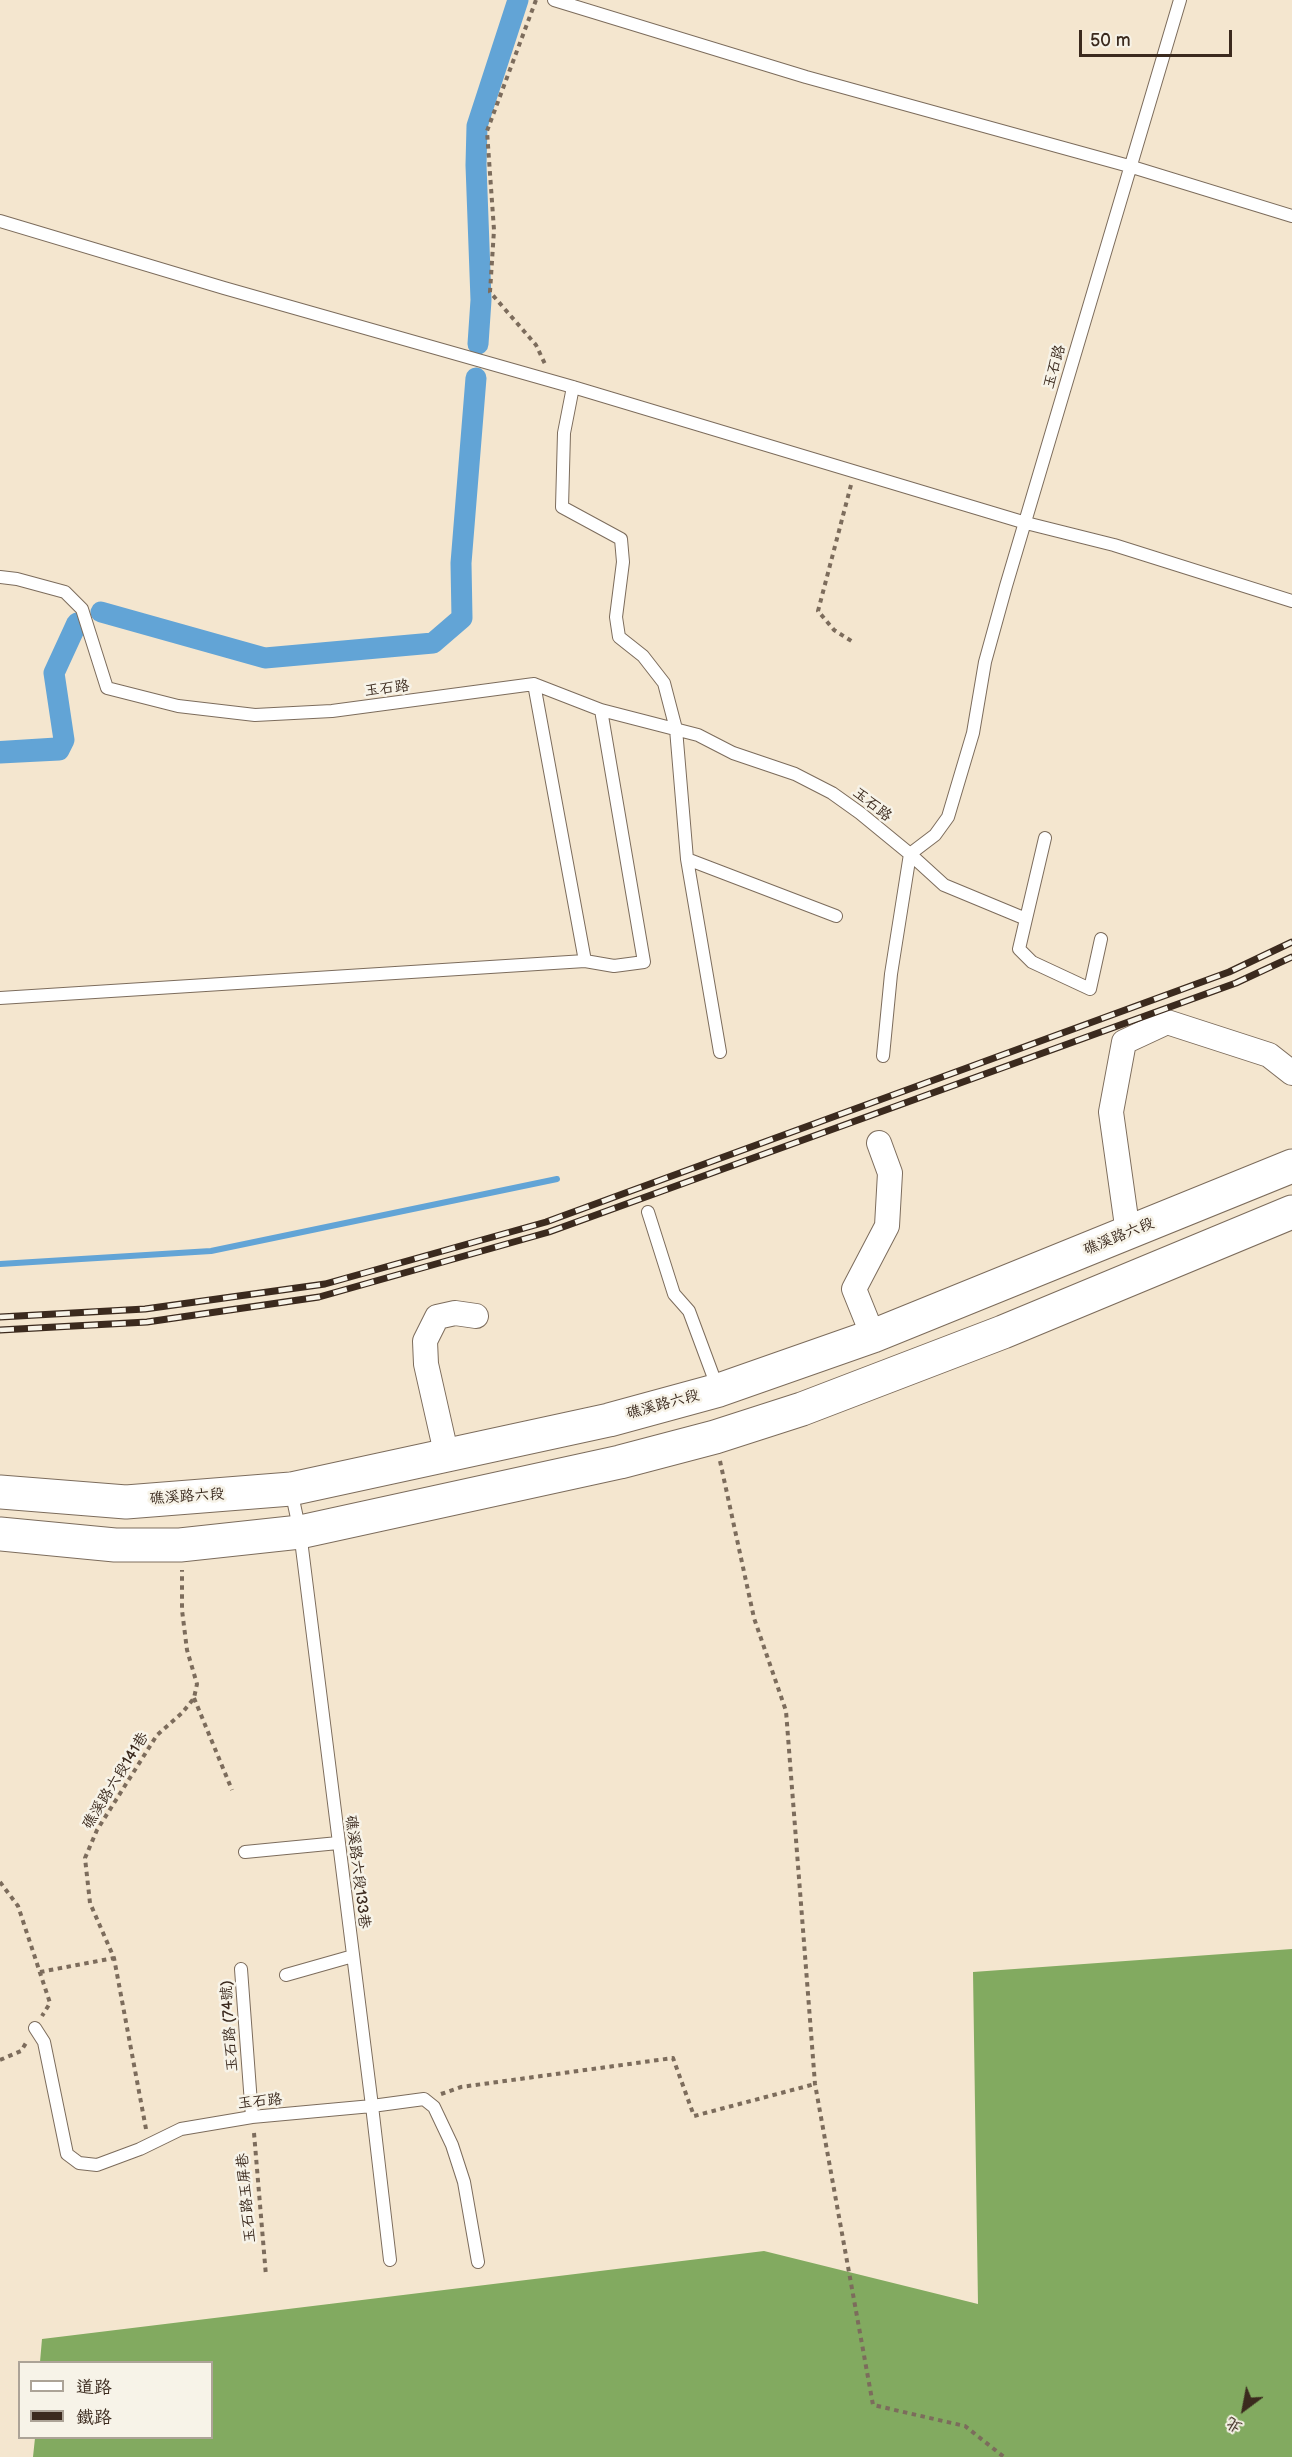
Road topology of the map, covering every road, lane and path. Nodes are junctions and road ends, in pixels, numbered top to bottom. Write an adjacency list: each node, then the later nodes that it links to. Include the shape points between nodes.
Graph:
1 (536, 0): 7 (path, via 487,131 494,230 490,292 536,345 547,367)
2 (554, 0): 4 (lane, via 806,77)
3 (1180, 0): 4 (lane, 玉石路)
4 (1129, 166): 5 (lane); 10 (lane, 玉石路)
5 (1292, 216)
6 (0, 221): 7 (lane)
7 (543, 380): 8 (lane)
8 (573, 387): 9 (lane); 16 (lane, via 564,433 562,507 621,539 623,562 616,617 619,637 642,656 664,683)
9 (855, 470): 10 (lane); 13 (path, via 818,611 834,630)
10 (1026, 523): 12 (lane, via 1114,545); 18 (lane, 玉石路, via 988,651 973,733 948,817 935,835)
11 (0, 577): 14 (lane, 玉石路, via 65,592 82,609 107,688 178,706 255,715 332,711)
12 (1292, 601)
13 (853, 642)
14 (534, 684): 15 (lane, 玉石路); 23 (lane)
15 (601, 710): 16 (lane, 玉石路); 23 (lane, via 644,962 614,966)
16 (676, 729): 18 (lane, 玉石路, via 795,774 832,793); 19 (lane)
17 (1045, 838): 21 (lane)
18 (910, 854): 21 (lane, via 944,885); 26 (lane)
19 (687, 859): 20 (lane); 25 (lane)
20 (836, 916)
21 (1026, 919): 22 (lane, via 1019,949 1032,962 1090,989)
22 (1101, 939)
23 (585, 961): 24 (lane)
24 (0, 999)
25 (720, 1052)
26 (883, 1056)
27 (1292, 1073): 32 (street, via 1269,1055 1167,1022 1124,1042 1111,1112)
28 (879, 1143): 34 (street, via 890,1173 887,1226 854,1289)
29 (1292, 1166): 32 (main road, 礁溪路六段)
30 (648, 1212): 35 (lane, via 674,1294 689,1311)
31 (1292, 1212): 36 (main road, via 1002,1332)
32 (1128, 1233): 34 (main road, 礁溪路六段)
33 (476, 1316): 37 (street, via 455,1313 437,1317 424,1341)
34 (873, 1336): 35 (main road, 礁溪路六段)
35 (719, 1390): 37 (main road, 礁溪路六段, via 609,1420)
36 (715, 1437): 40 (main road, via 609,1465); 55 (path, via 754,1618 786,1711)
37 (447, 1456): 38 (main road, 礁溪路六段)
38 (291, 1489): 39 (main road, 礁溪路六段, via 126,1502); 40 (lane, 礁溪路六段133巷)
39 (0, 1492)
40 (300, 1532): 42 (main road); 45 (lane, 礁溪路六段133巷)
41 (0, 1534): 42 (main road, via 115,1545)
42 (180, 1545): 43 (path, via 182,1610 187,1650 197,1684)
43 (194, 1698): 44 (path); 49 (path, 礁溪路六段141巷, via 157,1736 97,1830 85,1858 90,1903)
44 (232, 1790)
45 (338, 1844): 46 (lane); 48 (lane, 礁溪路六段133巷)
46 (245, 1852)
47 (0, 1882): 51 (path, via 18,1906)
48 (353, 1956): 52 (lane); 57 (lane, 礁溪路六段133巷)
49 (114, 1958): 51 (path); 59 (path, 礁溪路六段141巷)
50 (241, 1969): 58 (lane, 玉石路 (74號))
51 (40, 1972): 53 (path)
52 (286, 1975)
53 (50, 2003)
54 (35, 2028): 59 (lane, 玉石路, via 44,2042 67,2154 79,2163 97,2165)
55 (815, 2084): 56 (path, via 694,2116 674,2058 461,2087); 63 (path, via 873,2405 965,2426)
56 (424, 2099): 57 (lane, 玉石路); 61 (lane, via 434,2107 452,2145 464,2182)
57 (372, 2106): 58 (lane, 玉石路); 60 (lane, 礁溪路六段133巷)
58 (252, 2117): 59 (lane, 玉石路, via 181,2129); 62 (path, 玉石路玉屏巷)
59 (149, 2145)
60 (390, 2260)
61 (478, 2262)
62 (266, 2276)
63 (1004, 2457)

